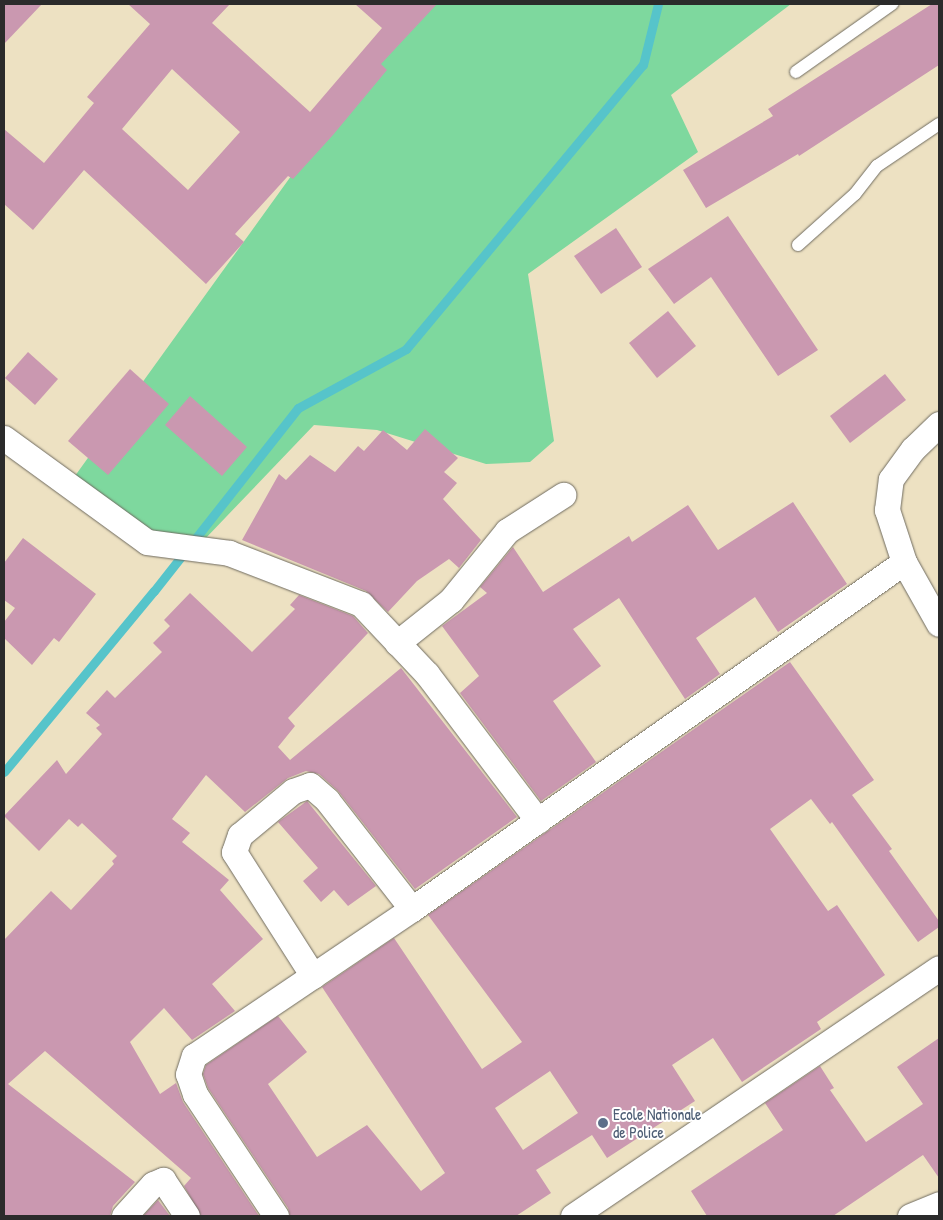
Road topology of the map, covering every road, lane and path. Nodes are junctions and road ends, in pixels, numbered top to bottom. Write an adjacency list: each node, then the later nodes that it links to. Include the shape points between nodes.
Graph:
1 (892, 4): 2 (lane)
2 (796, 72)
3 (939, 124): 4 (lane, via 877,166 855,194)
4 (798, 245)
5 (939, 424): 8 (street, via 913,449 891,479 887,510)
6 (4, 438): 10 (street, via 147,542 229,553 361,604)
7 (563, 495): 10 (street, via 507,531 452,600)
8 (904, 562): 9 (street); 11 (street)
9 (939, 624)
10 (398, 643): 11 (street, via 427,674)
11 (538, 821): 12 (street)
12 (412, 909): 14 (street); 14 (street, via 327,800 310,785 293,791 243,831 234,852)
13 (939, 968): 19 (street)
14 (313, 976): 18 (street, via 194,1056 188,1074 195,1094)
15 (939, 1204): 20 (street)
16 (124, 1216): 17 (street, via 153,1184 163,1180)
17 (187, 1216)
18 (276, 1216)
19 (572, 1216)
20 (910, 1216)

